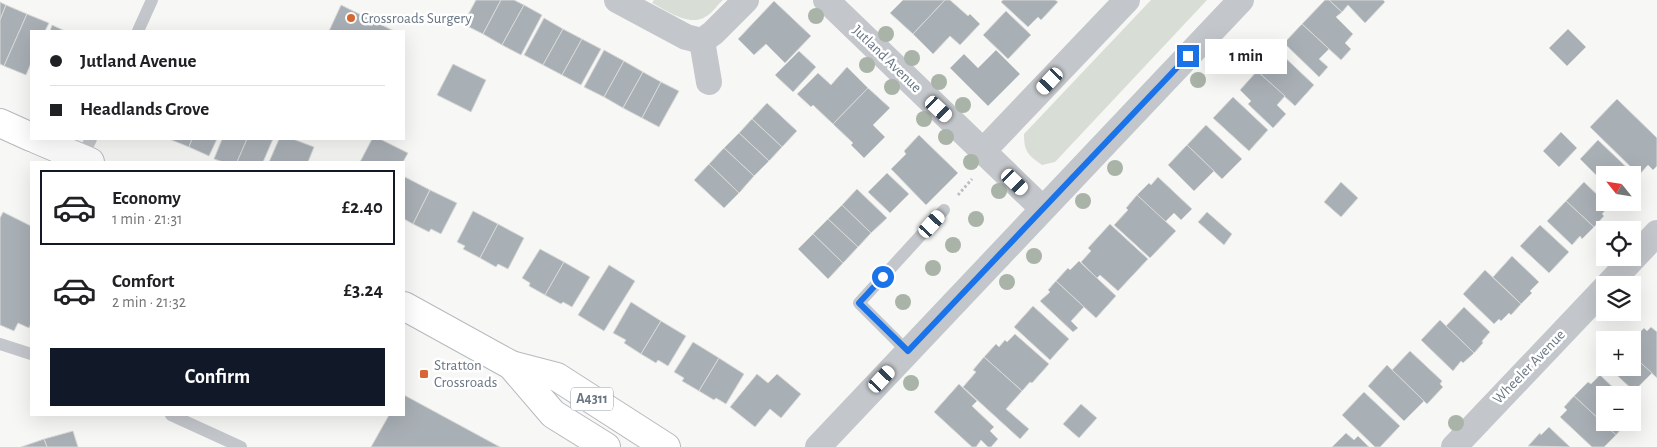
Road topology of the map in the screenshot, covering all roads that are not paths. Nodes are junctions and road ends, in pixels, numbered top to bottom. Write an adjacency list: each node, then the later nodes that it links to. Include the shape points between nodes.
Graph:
1 (152, 0): 7 (lane)
2 (617, 0): 8 (street, via 686,37)
3 (746, 0): 8 (street, via 713,34)
4 (826, 0): 14 (street, Jutland Avenue)
5 (1127, 0): 14 (street)
6 (1241, 0): 15 (street)
7 (138, 30)
8 (702, 40): 9 (street)
9 (709, 82)
10 (0, 123): 11 (main road)
11 (30, 137)
12 (40, 140): 13 (main road)
13 (87, 153)
14 (987, 155): 15 (street, Jutland Avenue)
15 (1042, 208): 22 (street)
16 (944, 210): 22 (lane, via 859,303)
17 (1657, 233): 18 (street)
18 (1616, 276)
19 (1596, 297): 30 (street, Wheeler Avenue)
20 (405, 307): 24 (main road, A4311)
21 (0, 344): 23 (lane)
22 (908, 351): 29 (street)
23 (30, 354)
24 (511, 365): 27 (main road, A4311, via 553,414); 28 (main road, A4311, via 557,377)
25 (173, 416): 26 (lane)
26 (241, 447)
27 (606, 447)
28 (666, 447)
29 (818, 447)
30 (1454, 447)

